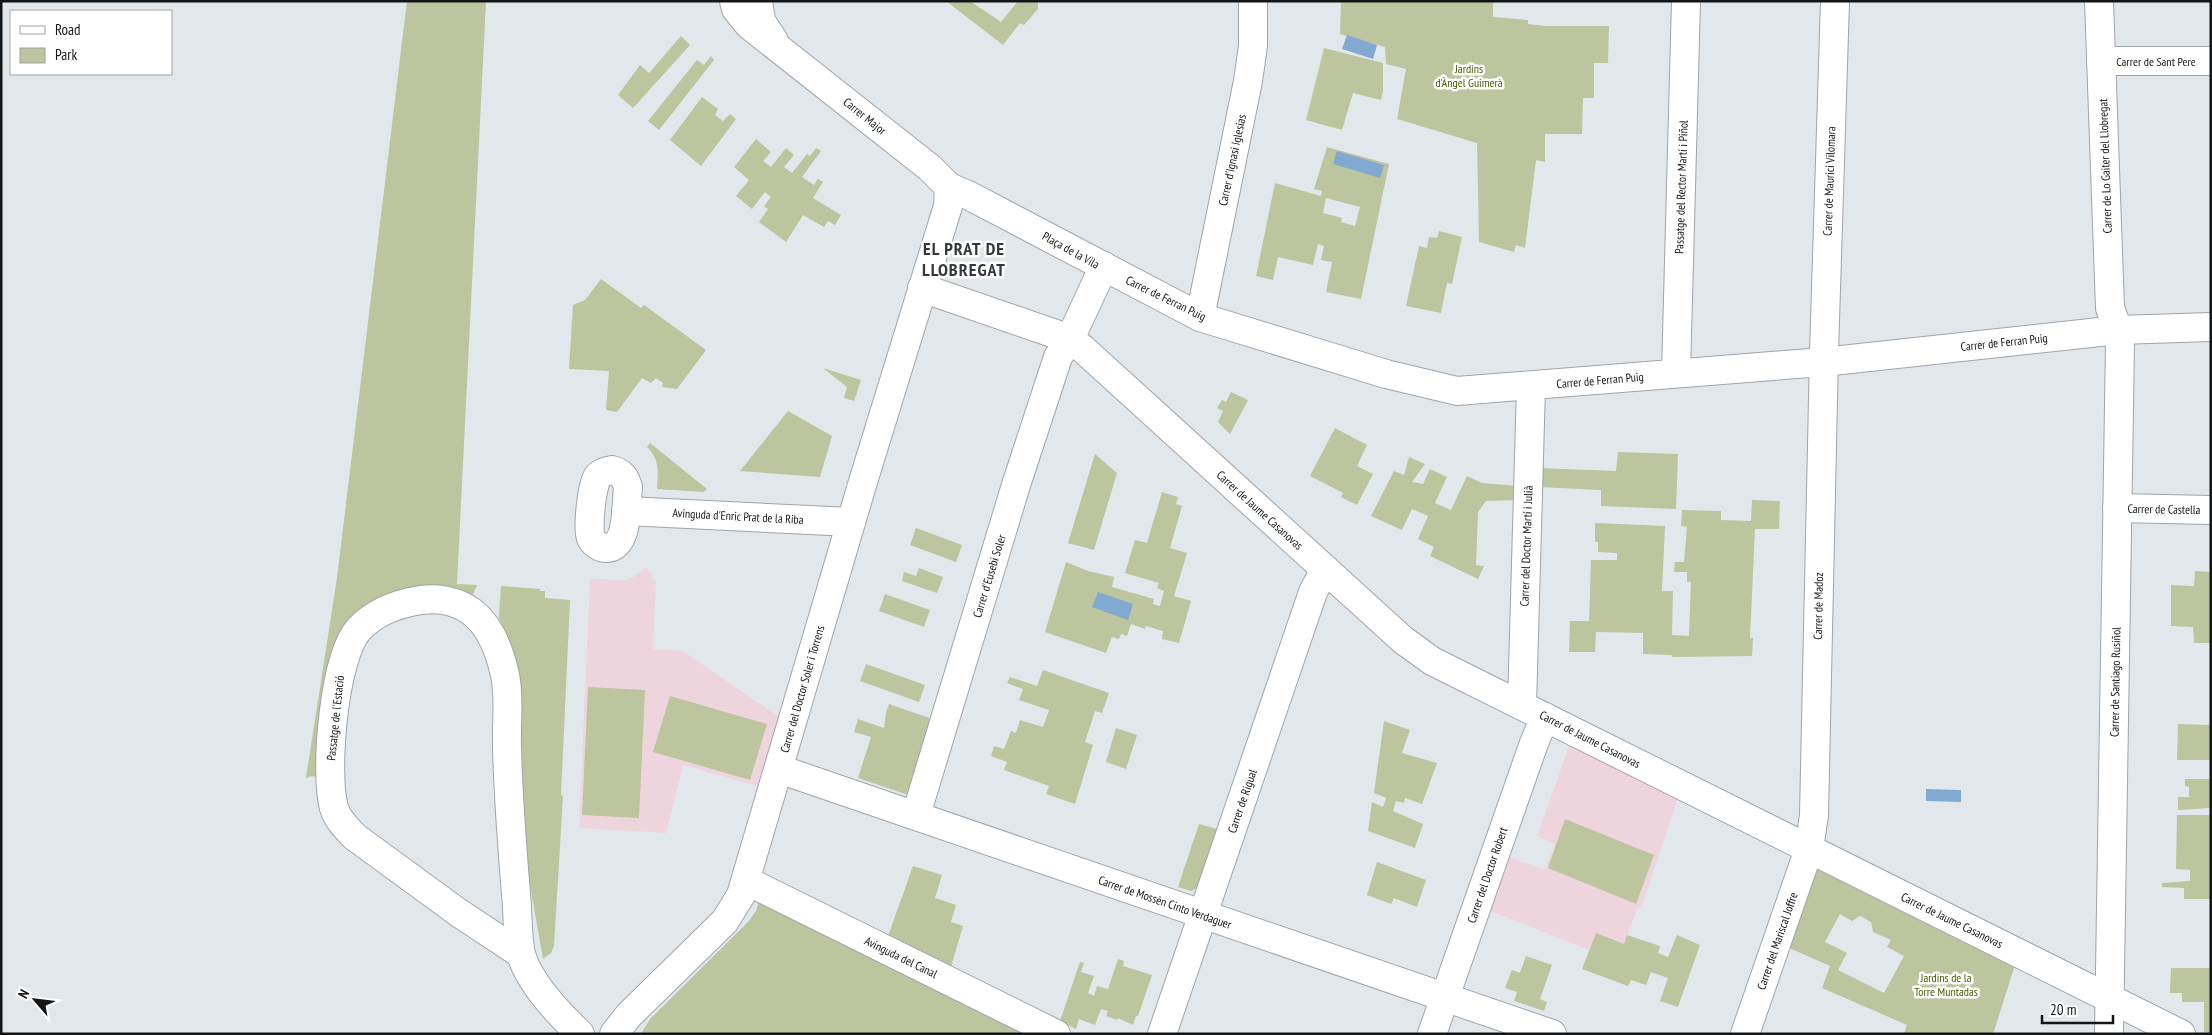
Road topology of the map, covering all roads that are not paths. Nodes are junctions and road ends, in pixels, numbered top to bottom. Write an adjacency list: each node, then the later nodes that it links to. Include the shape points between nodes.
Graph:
1 (734, 1): 6 (street); 7 (street, Carrer Major, via 748,25)
2 (1253, 1): 13 (street, Carrer d'Ignasi Iglesias, via 1253,46 1248,80)
3 (1686, 1): 18 (street, Passatge del Rector Martí i Piñol)
4 (1835, 1): 17 (street, Carrer de Maurici Vilomara)
5 (2099, 1): 8 (street, Carrer de Lo Gaiter del Llobregat)
6 (759, 11): 7 (street)
7 (779, 48): 10 (street, Carrer Major, via 930,168)
8 (2101, 61): 9 (street, Carrer de Sant Pere); 15 (street, Carrer de Lo Gaiter del Llobregat, via 2110,308)
9 (2211, 61)
10 (949, 187): 11 (street, Plaça de la Vila); 12 (street, via 948,206)
11 (1104, 266): 13 (street, Carrer de Ferran Puig); 16 (street, Plaça de la Vila)
12 (920, 294): 16 (street); 23 (street, Carrer del Doctor Soler i Torrens)
13 (1200, 317): 19 (street, Carrer de Ferran Puig, via 1386,374 1457,391)
14 (2211, 327): 15 (street, Carrer de Ferran Puig)
15 (2118, 330): 17 (street, Carrer de Ferran Puig); 20 (street, Carrer de Santiago Rusiñol)
16 (1070, 339): 24 (street, Carrer de Jaume Casanovas); 27 (street, Carrer d'Eusebi Soler, via 1058,357 1016,485)
17 (1823, 362): 18 (street, Carrer de Ferran Puig); 28 (street, Carrer de Madoz, via 1814,815)
18 (1676, 373): 19 (street, Carrer de Ferran Puig)
19 (1531, 387): 25 (street, Carrer del Doctor Martí i Julià)
20 (2117, 508): 21 (street, Carrer de Castella); 33 (street, Carrer de Santiago Rusiñol)
21 (2211, 510)
22 (626, 511): 23 (street, Avinguda d'Enric Prat de la Riba)
23 (851, 522): 26 (street, Carrer del Doctor Soler i Torrens)
24 (1325, 569): 25 (street, Carrer de Jaume Casanovas, via 1417,652); 30 (street, Carrer de Rigual, via 1313,592)
25 (1533, 711): 28 (street, Carrer de Jaume Casanovas); 32 (street, Carrer del Doctor Robert, via 1534,743)
26 (779, 769): 27 (street, Carrer de Mossèn Cinto Verdaguer); 29 (street, Carrer del Doctor Soler i Torrens)
27 (916, 815): 30 (street, Carrer de Mossèn Cinto Verdaguer)
28 (1809, 849): 33 (street, Carrer de Jaume Casanovas); 40 (street, Carrer del Mariscal Joffre)
29 (747, 881): 35 (street, Carrer del Doctor Soler i Torrens, via 725,921 629,1015); 36 (street, Avinguda del Canal)
30 (1203, 915): 32 (street, Carrer de Mossèn Cinto Verdaguer); 37 (street, Carrer de Rigual)
31 (521, 954): 31 (street, Passatge de l'Estació, via 511,832 508,692 492,638 483,623 458,603 424,599 376,614 358,630 340,672 330,769 334,809 355,837); 34 (street, Passatge de l'Estació, via 546,996)
32 (1445, 997): 38 (street, Carrer del Doctor Robert); 39 (street, Carrer de Mossèn Cinto Verdaguer)
33 (2110, 998): 41 (street, Carrer de Santiago Rusiñol); 42 (street, Carrer de Jaume Casanovas)
34 (580, 1034)
35 (614, 1034)
36 (1056, 1034)
37 (1162, 1034)
38 (1432, 1034)
39 (1552, 1034)
40 (1745, 1034)
41 (2109, 1034)
42 (2182, 1034)

